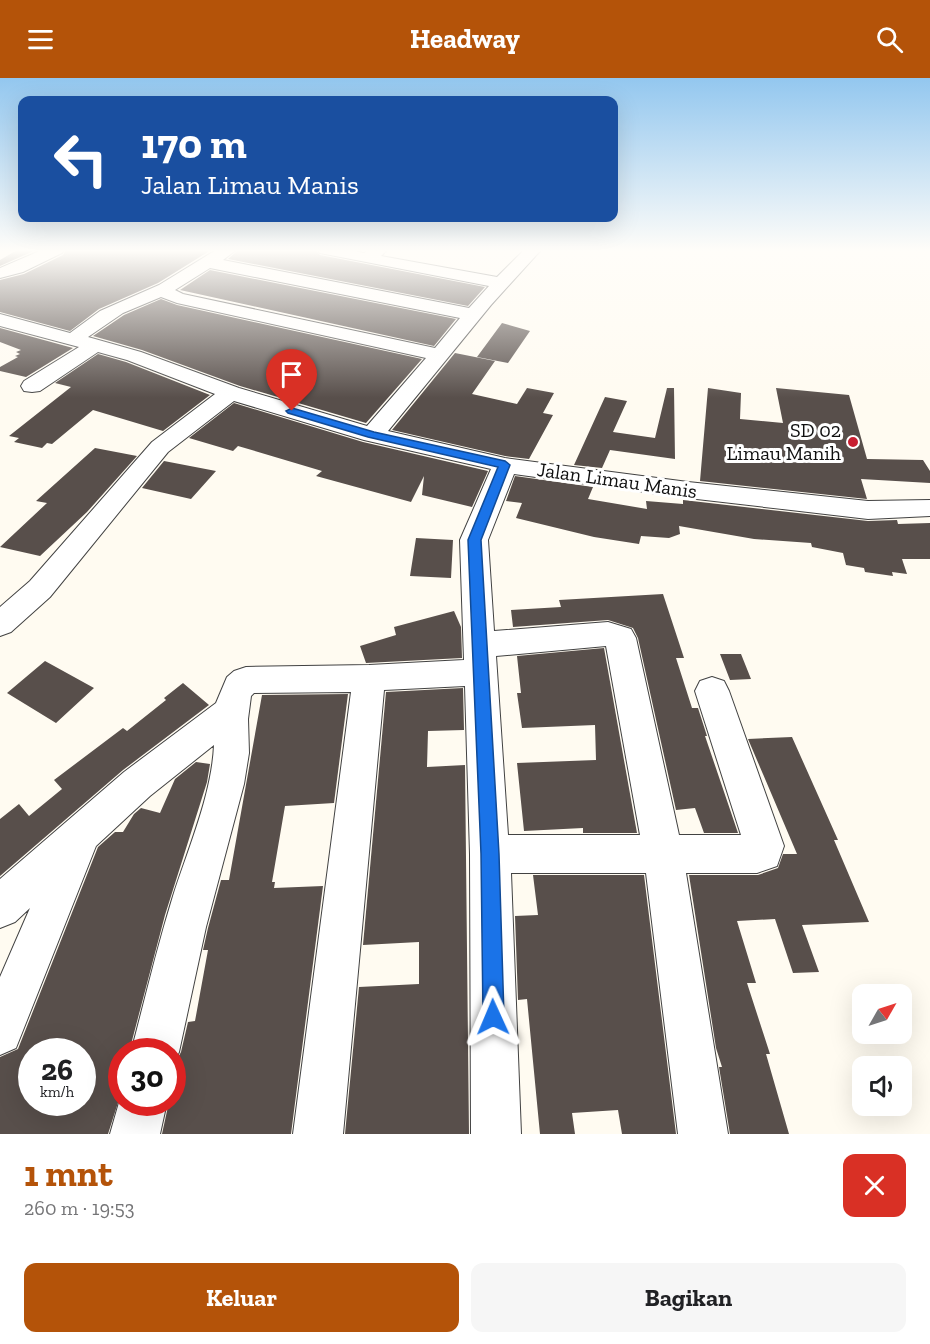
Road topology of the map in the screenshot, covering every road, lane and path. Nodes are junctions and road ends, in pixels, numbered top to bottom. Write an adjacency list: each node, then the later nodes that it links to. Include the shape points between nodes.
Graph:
1 (136, 299): 7 (street, via 90,325)
2 (187, 299): 9 (street)
3 (395, 299): 5 (street)
4 (487, 299): 5 (street)
5 (474, 315): 9 (street)
6 (0, 320): 7 (street, Jalan Limau Manis)
7 (74, 339): 8 (street, Jalan Limau Manis)
8 (96, 345): 10 (street); 11 (street, Jalan Limau Manis)
9 (439, 355): 12 (street)
10 (33, 386)
11 (231, 393): 12 (street, Jalan Limau Manis); 15 (street, via 160,447 40,589)
12 (372, 435): 13 (street, Jalan Limau Manis)
13 (505, 465): 14 (street, Jalan Limau Manis, via 868,510); 16 (street, via 474,540)
14 (930, 508)
15 (0, 624)
16 (480, 658): 17 (street); 21 (street, via 522,643 608,634 620,638); 22 (street)
17 (369, 678): 19 (street, via 246,680); 28 (street)
18 (712, 691): 21 (street, via 763,852)
19 (230, 712): 20 (street, via 137,784); 25 (street, via 232,754 223,798)
20 (81, 834): 23 (street); 24 (street)
21 (663, 853): 22 (street); 30 (street)
22 (490, 854): 29 (street)
23 (0, 907)
24 (0, 1032)
25 (158, 1038)
26 (139, 1116): 27 (street)
27 (135, 1134)
28 (318, 1134)
29 (496, 1134)
30 (703, 1134)

